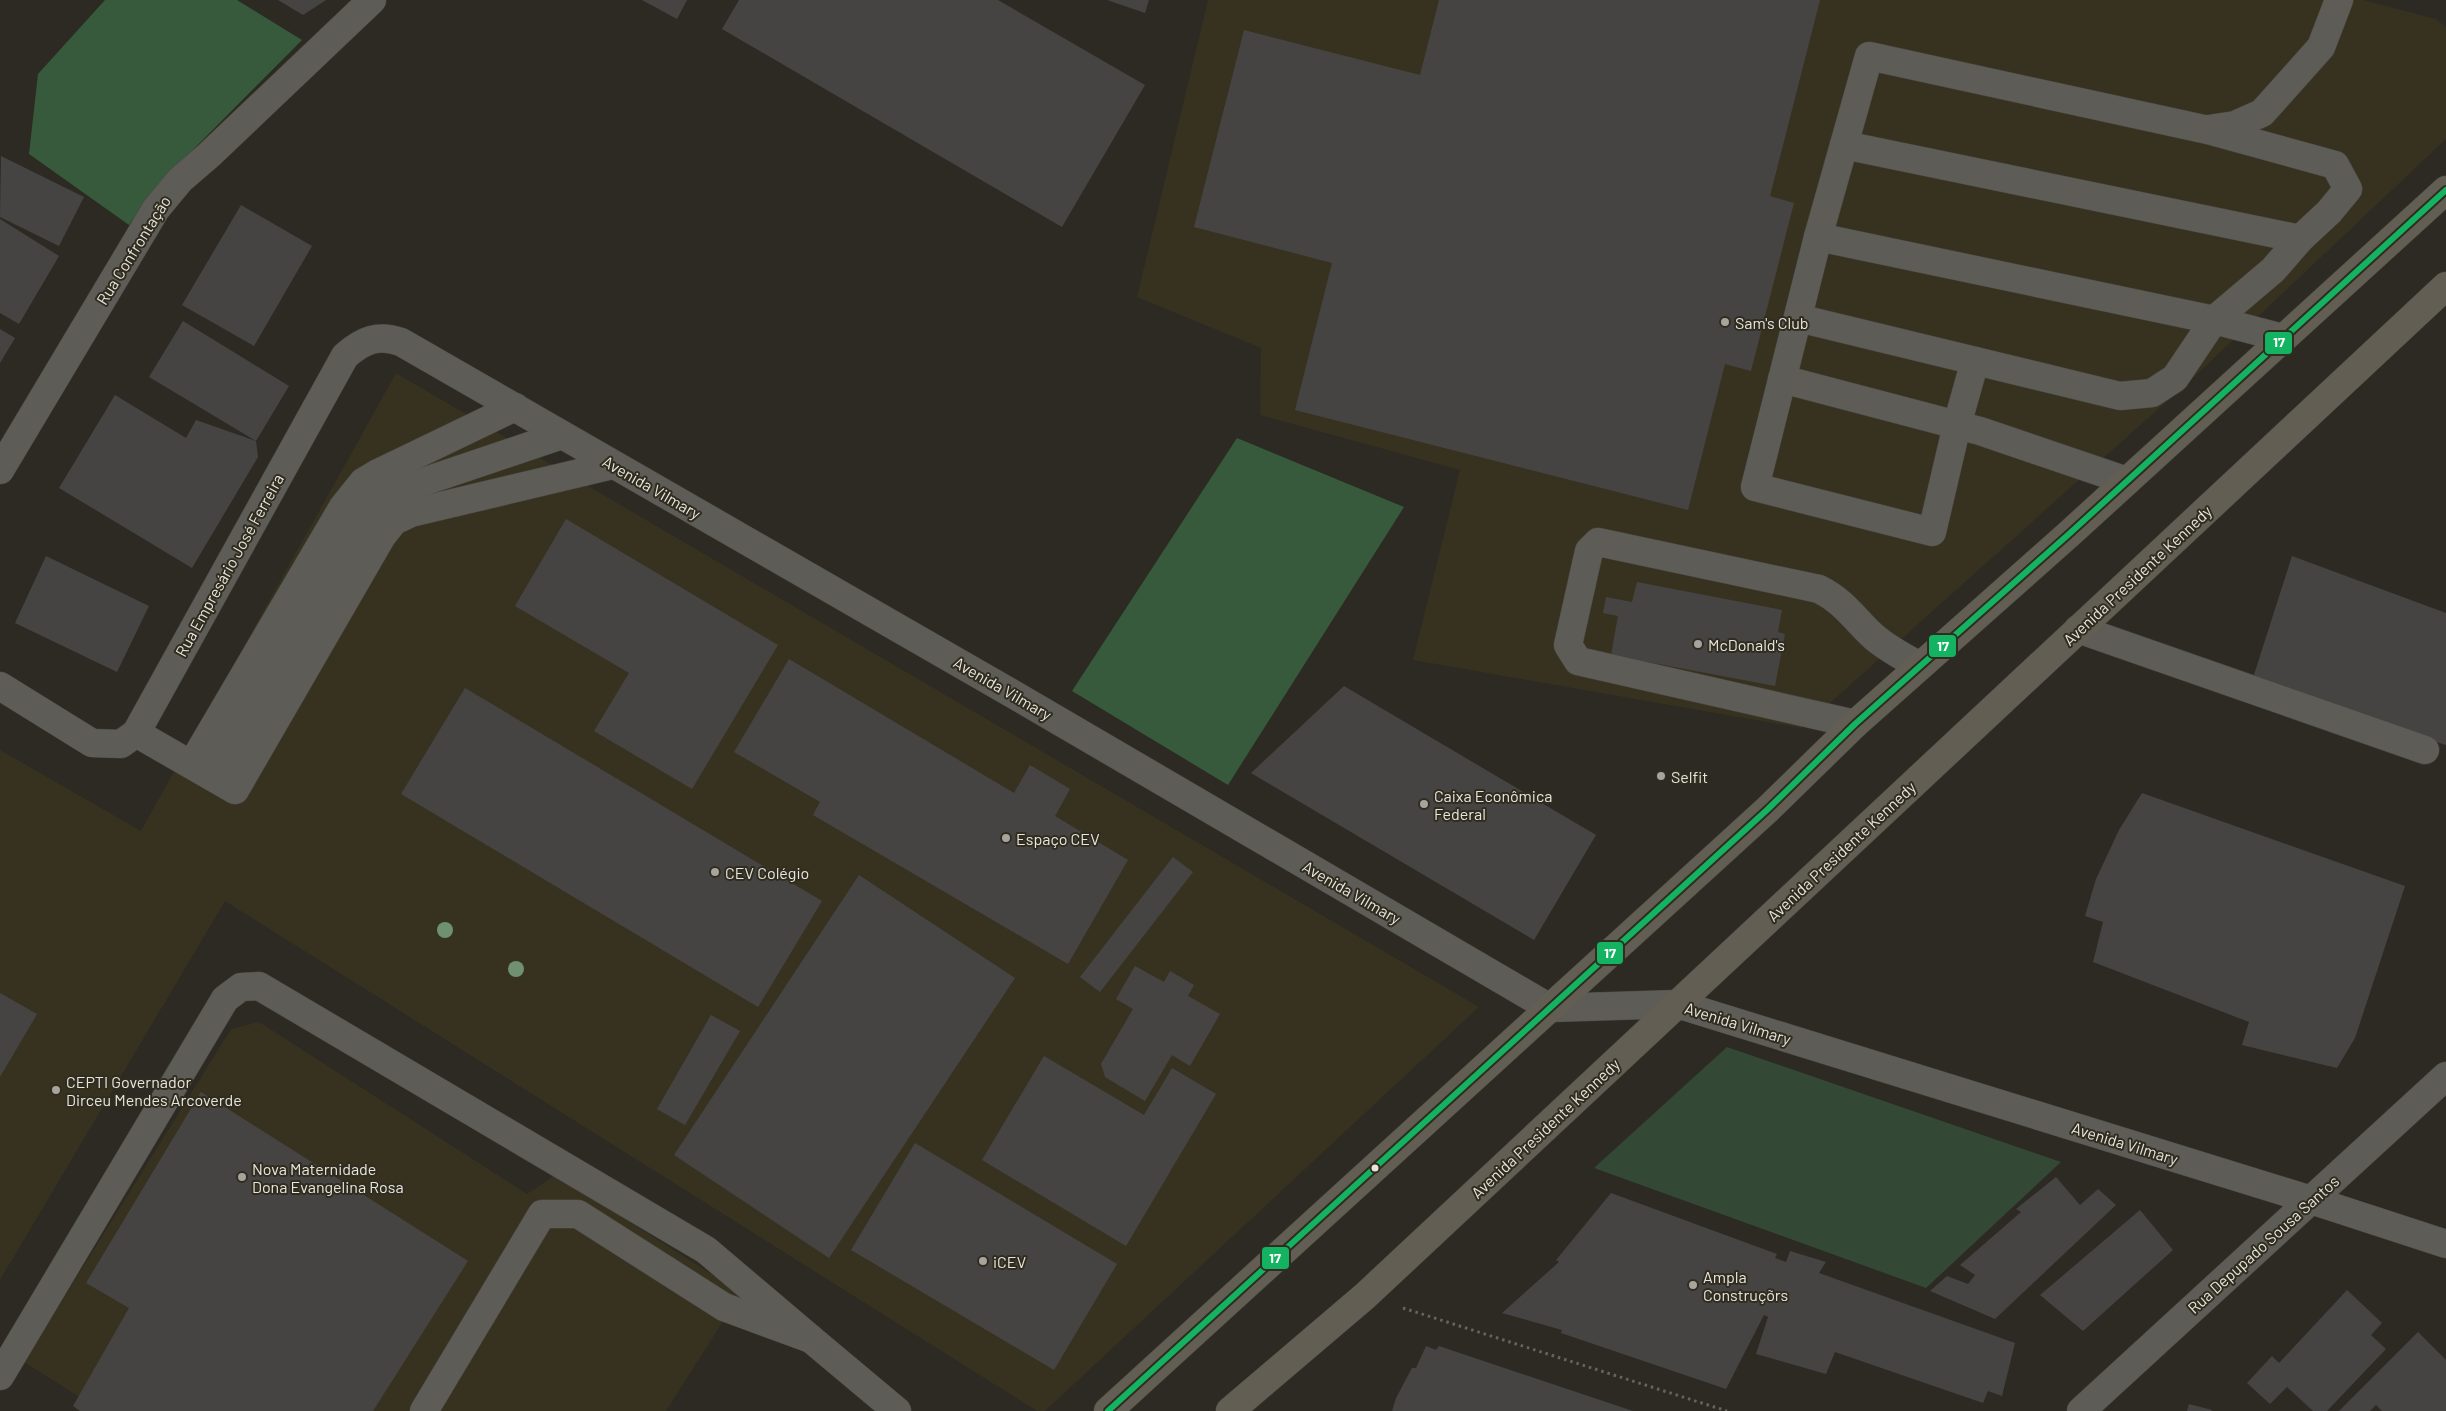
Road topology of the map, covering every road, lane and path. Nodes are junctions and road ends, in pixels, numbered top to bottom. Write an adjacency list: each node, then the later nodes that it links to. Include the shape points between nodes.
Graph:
1 (372, 0): 19 (street, Rua Confrontação, via 180,180 156,209)
2 (2339, 0): 3 (street, via 2321,47 2262,113 2235,125)
3 (2208, 130): 4 (street, via 1869,56); 7 (street, via 2335,165 2348,189)
4 (1844, 146): 6 (street); 7 (street)
5 (2446, 190): 11 (main road)
6 (1818, 237): 9 (street); 10 (street)
7 (2300, 239): 10 (street, via 2273,270)
8 (2446, 286): 21 (main road, Avenida Presidente Kennedy)
9 (1798, 318): 13 (street); 14 (street)
10 (2214, 320): 11 (street); 13 (street, via 2175,378 2152,393 2120,396)
11 (2283, 338): 20 (main road)
12 (345, 356): 15 (street, Avenida Vilmary, via 364,341 383,336 392,338); 25 (street, Rua Empresário José Ferreira)
13 (1974, 361): 16 (street)
14 (1782, 379): 16 (street); 16 (street, via 1756,487 1932,532)
15 (515, 408): 17 (street, Avenida Vilmary); 27 (street, via 363,482 343,507)
16 (1957, 425): 20 (street)
17 (562, 435): 18 (street, Avenida Vilmary); 27 (street, via 396,491 376,501 361,518)
18 (613, 464): 27 (street, via 411,513 394,521 382,536 235,790); 29 (street, Avenida Vilmary)
19 (0, 470)
20 (2127, 481): 22 (main road)
21 (2078, 630): 26 (street); 28 (main road, Avenida Presidente Kennedy)
22 (1920, 666): 24 (main road); 24 (street, via 1874,638 1846,606 1819,589 1598,542 1589,551 1568,645 1578,661)
23 (0, 686): 25 (street, via 92,743 121,744)
24 (1855, 724): 29 (main road, via 1768,809)
25 (136, 733): 27 (street)
26 (2425, 750)
27 (202, 770)
28 (1677, 1004): 29 (street, Avenida Vilmary); 31 (street, Avenida Vilmary); 33 (main road, Avenida Presidente Kennedy)
29 (1550, 1008): 38 (main road)
30 (2446, 1076): 31 (street, Rua Depupado Sousa Santos)
31 (2311, 1200): 32 (street, Avenida Vilmary); 41 (street, Rua Depupado Sousa Santos)
32 (2446, 1244)
33 (1365, 1296): 39 (main road, Avenida Presidente Kennedy); 40 (path)
34 (811, 1339): 35 (street, via 706,1250 259,986 241,987 225,999); 36 (street, via 724,1307 578,1214 542,1214); 37 (street)
35 (0, 1376)
36 (424, 1411)
37 (897, 1411)
38 (1108, 1411)
39 (1230, 1411)
40 (1727, 1411)
41 (2080, 1411)

